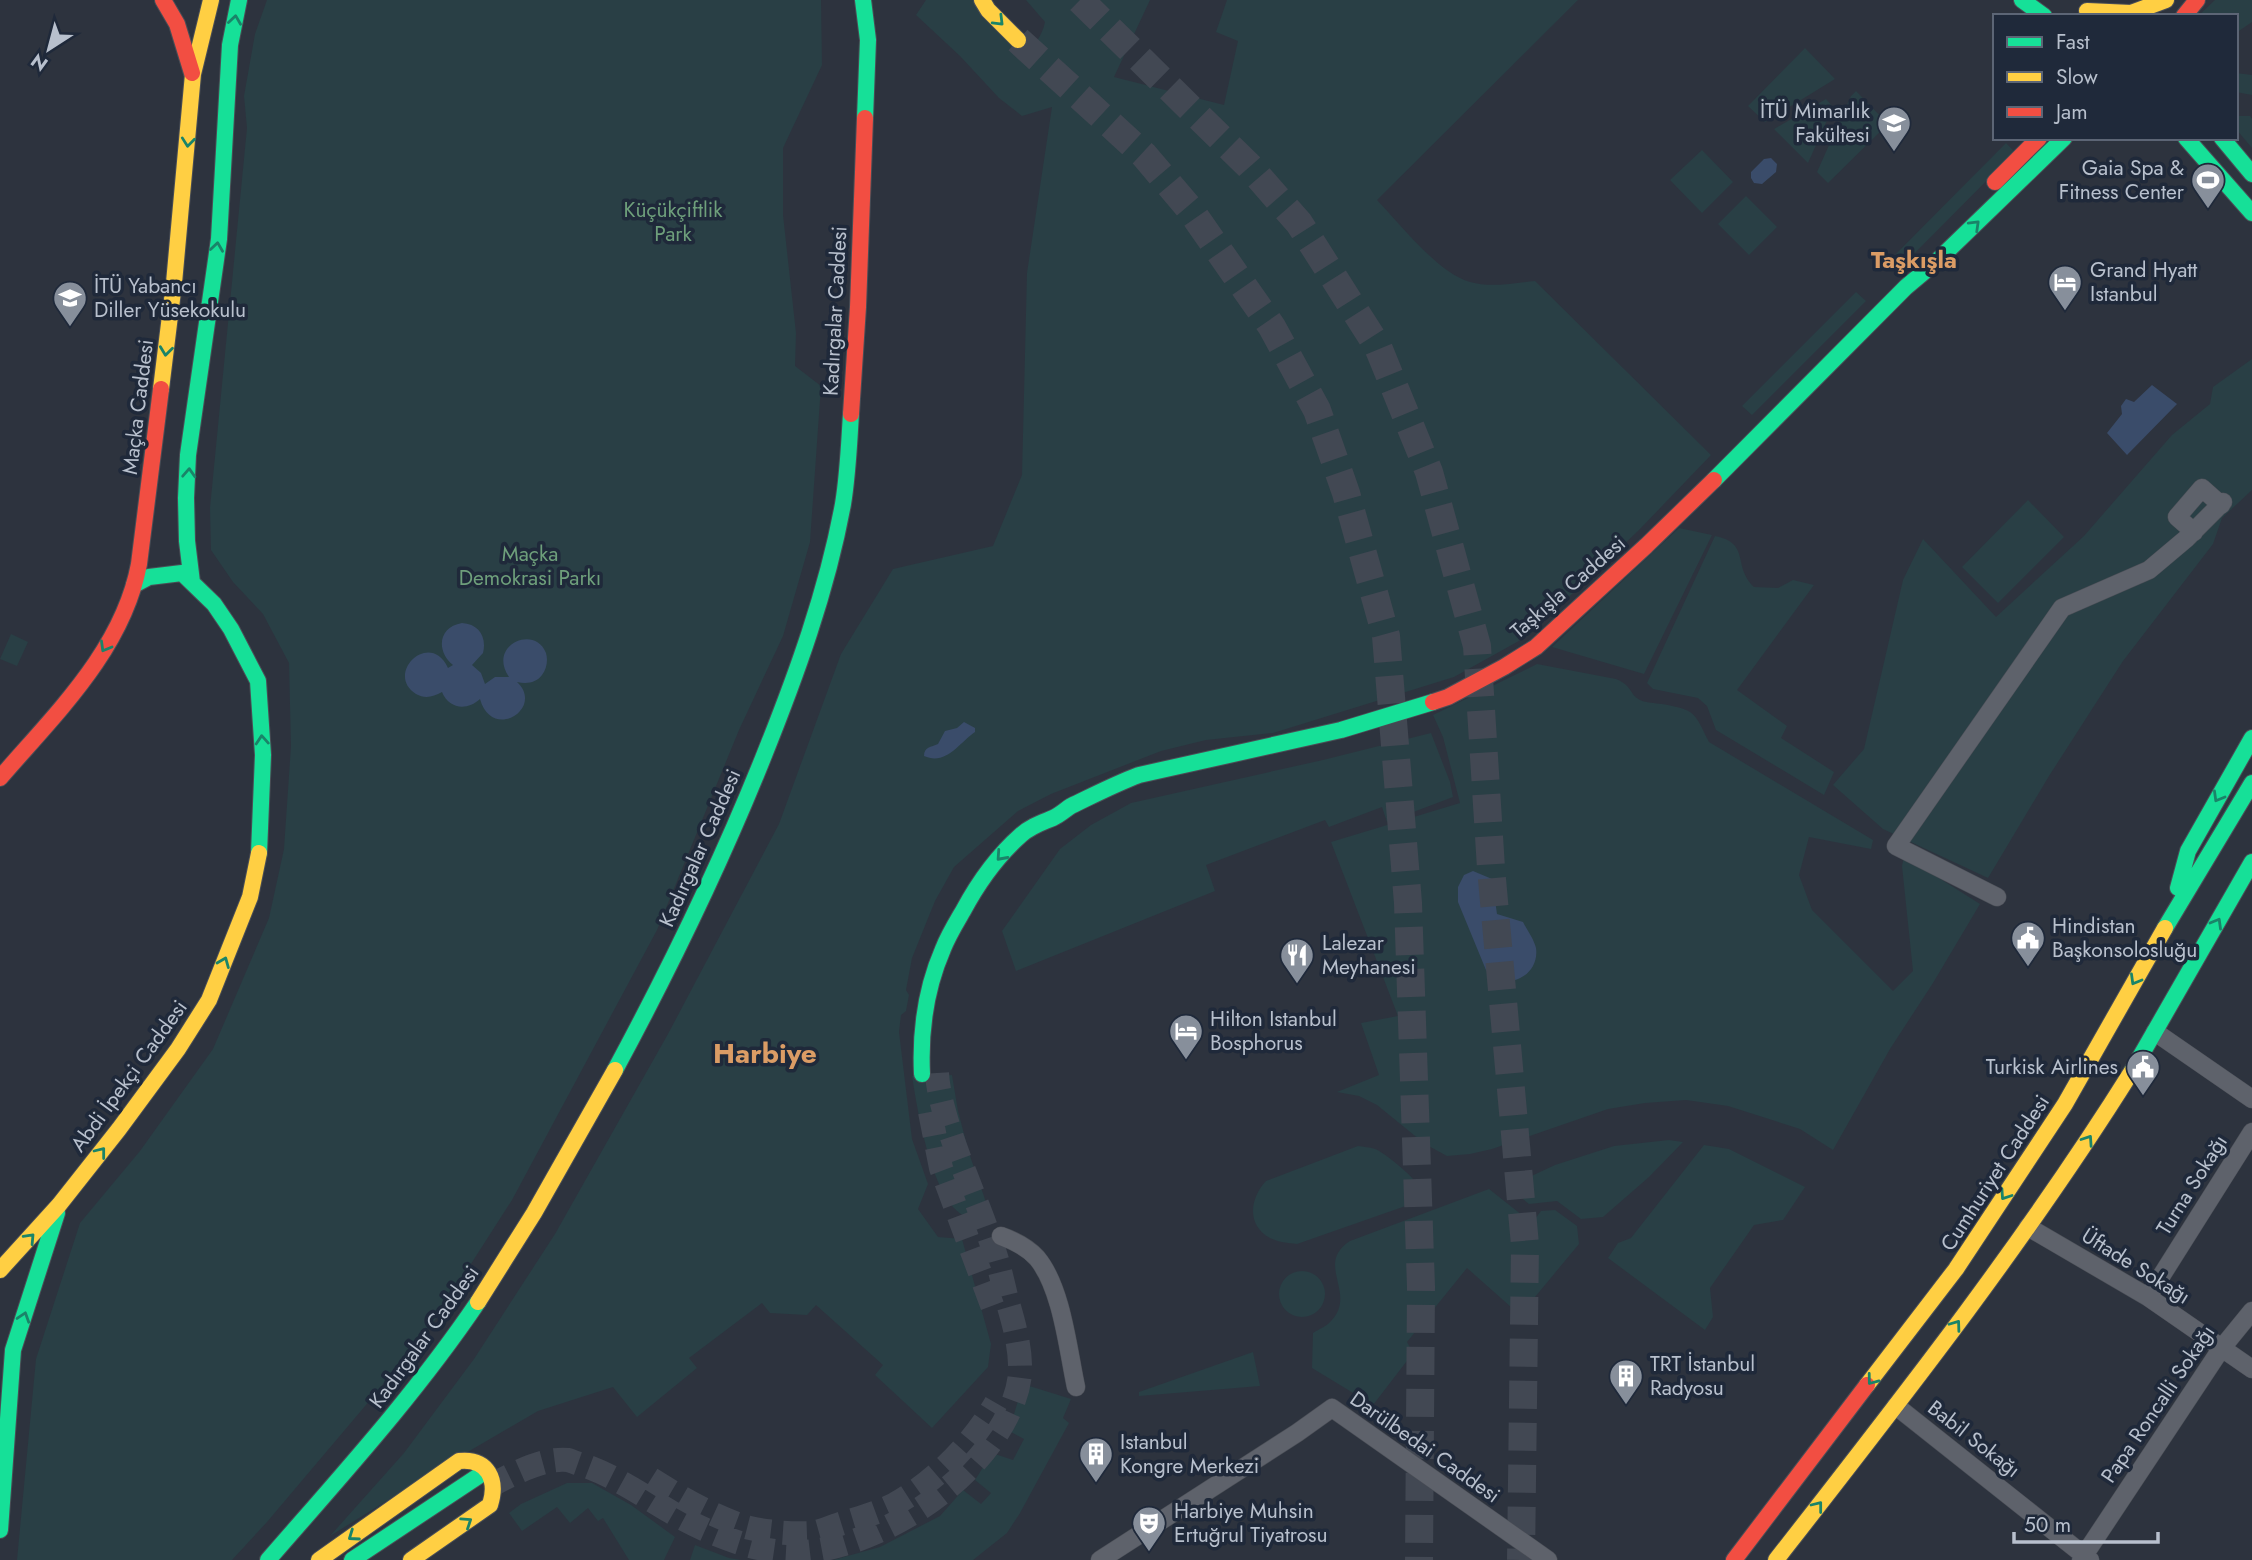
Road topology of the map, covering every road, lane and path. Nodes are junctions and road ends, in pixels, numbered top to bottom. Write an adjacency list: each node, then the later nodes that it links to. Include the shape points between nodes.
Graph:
1 (163, 0): 17 (main road, via 177,23)
2 (211, 0): 17 (main road, Maçka Caddesi)
3 (239, 0): 29 (main road, one-way to 3, via 188,469 219,239 229,69)
4 (863, 0): 15 (main road)
5 (881, 0): 15 (main road)
6 (982, 0): 16 (main road, one-way to 16)
7 (2022, 0): 12 (main road)
8 (2166, 0): 11 (main road, via 2131,13)
9 (2181, 0): 13 (main road)
10 (2197, 0): 14 (main road)
11 (2085, 9)
12 (2041, 14)
13 (2165, 14)
14 (2186, 14)
15 (867, 40): 57 (main road, Kadırgalar Caddesi, via 848,468 825,586 790,691 691,924 546,1195 428,1373)
16 (1018, 40)
17 (193, 74): 28 (main road, Maçka Caddesi, one-way to 28, via 174,283)
18 (2037, 140): 26 (main road, Taşkışla Caddesi, via 1943,234)
19 (2062, 140): 26 (main road, Taşkışla Caddesi, one-way to 19)
20 (2181, 140): 23 (main road)
21 (2188, 140): 23 (main road)
22 (2224, 140): 24 (main road)
23 (2214, 168): 25 (main road)
24 (2252, 174)
25 (2252, 214)
26 (1906, 287): 34 (main road, Taşkışla Caddesi, via 1646,545 1535,647 1503,667 1448,697 1341,730 1139,775)
27 (2194, 532): 27 (street, via 2222,503 2202,488 2177,517); 38 (street, via 2149,570 2062,608 1896,846)
28 (140, 554): 29 (main road, Abdi İpekçi Caddesi, via 171,564); 30 (main road, Maçka Caddesi)
29 (187, 578): 30 (main road, via 149,577); 43 (main road, Abdi İpekçi Caddesi, one-way to 29, via 171,1059 209,1000 250,897 260,849 263,755 258,681 214,604)
30 (134, 585): 32 (main road, Maçka Caddesi, one-way to 32, via 93,666)
31 (2252, 738): 39 (main road, one-way to 39, via 2188,851)
32 (0, 778)
33 (2252, 783): 39 (main road, Cumhuriyet Caddesi)
34 (1055, 817): 35 (main road, Taşkışla Caddesi); 37 (main road, Taşkışla Caddesi, one-way to 37, via 1037,823 995,861 943,948 920,1046 929,1074 947,982 972,923)
35 (1026, 852)
36 (2252, 862): 40 (main road, one-way to 36)
37 (1005, 875)
38 (1997, 897)
39 (2169, 920): 64 (main road, Cumhuriyet Caddesi, one-way to 64, via 2065,1104 1956,1269)
40 (2155, 1032): 41 (street); 44 (main road, one-way to 40)
41 (2252, 1099)
42 (2252, 1132): 47 (street, Turna Sokağı)
43 (59, 1205): 46 (main road, Abdi İpekçi Caddesi, one-way to 43); 52 (main road, one-way to 43, via 13,1350)
44 (2028, 1227): 47 (street, Üftade Sokağı); 54 (main road, one-way to 44)
45 (1001, 1236): 53 (street, via 1023,1245 1049,1277)
46 (0, 1270)
47 (2148, 1297): 49 (street, Üftade Sokağı)
48 (2252, 1311): 49 (street, Papa Roncalli Sokağı)
49 (2221, 1349): 51 (street, Üftade Sokağı); 56 (street, Papa Roncalli Sokağı)
50 (0, 1352): 52 (main road)
51 (2252, 1369)
52 (12, 1382): 55 (main road)
53 (1076, 1387)
54 (1896, 1406): 56 (street, Babil Sokağı); 65 (main road, one-way to 54)
55 (0, 1530)
56 (2085, 1558)
57 (268, 1560)
58 (319, 1560): 61 (main road, one-way to 58, via 490,1505 494,1485 477,1461 459,1461)
59 (352, 1560): 60 (main road, via 484,1481)
60 (380, 1560)
61 (411, 1560)
62 (1100, 1560): 63 (street, Darülbedai Caddesi, via 1332,1408)
63 (1548, 1560)
64 (1734, 1560)
65 (1776, 1560)

